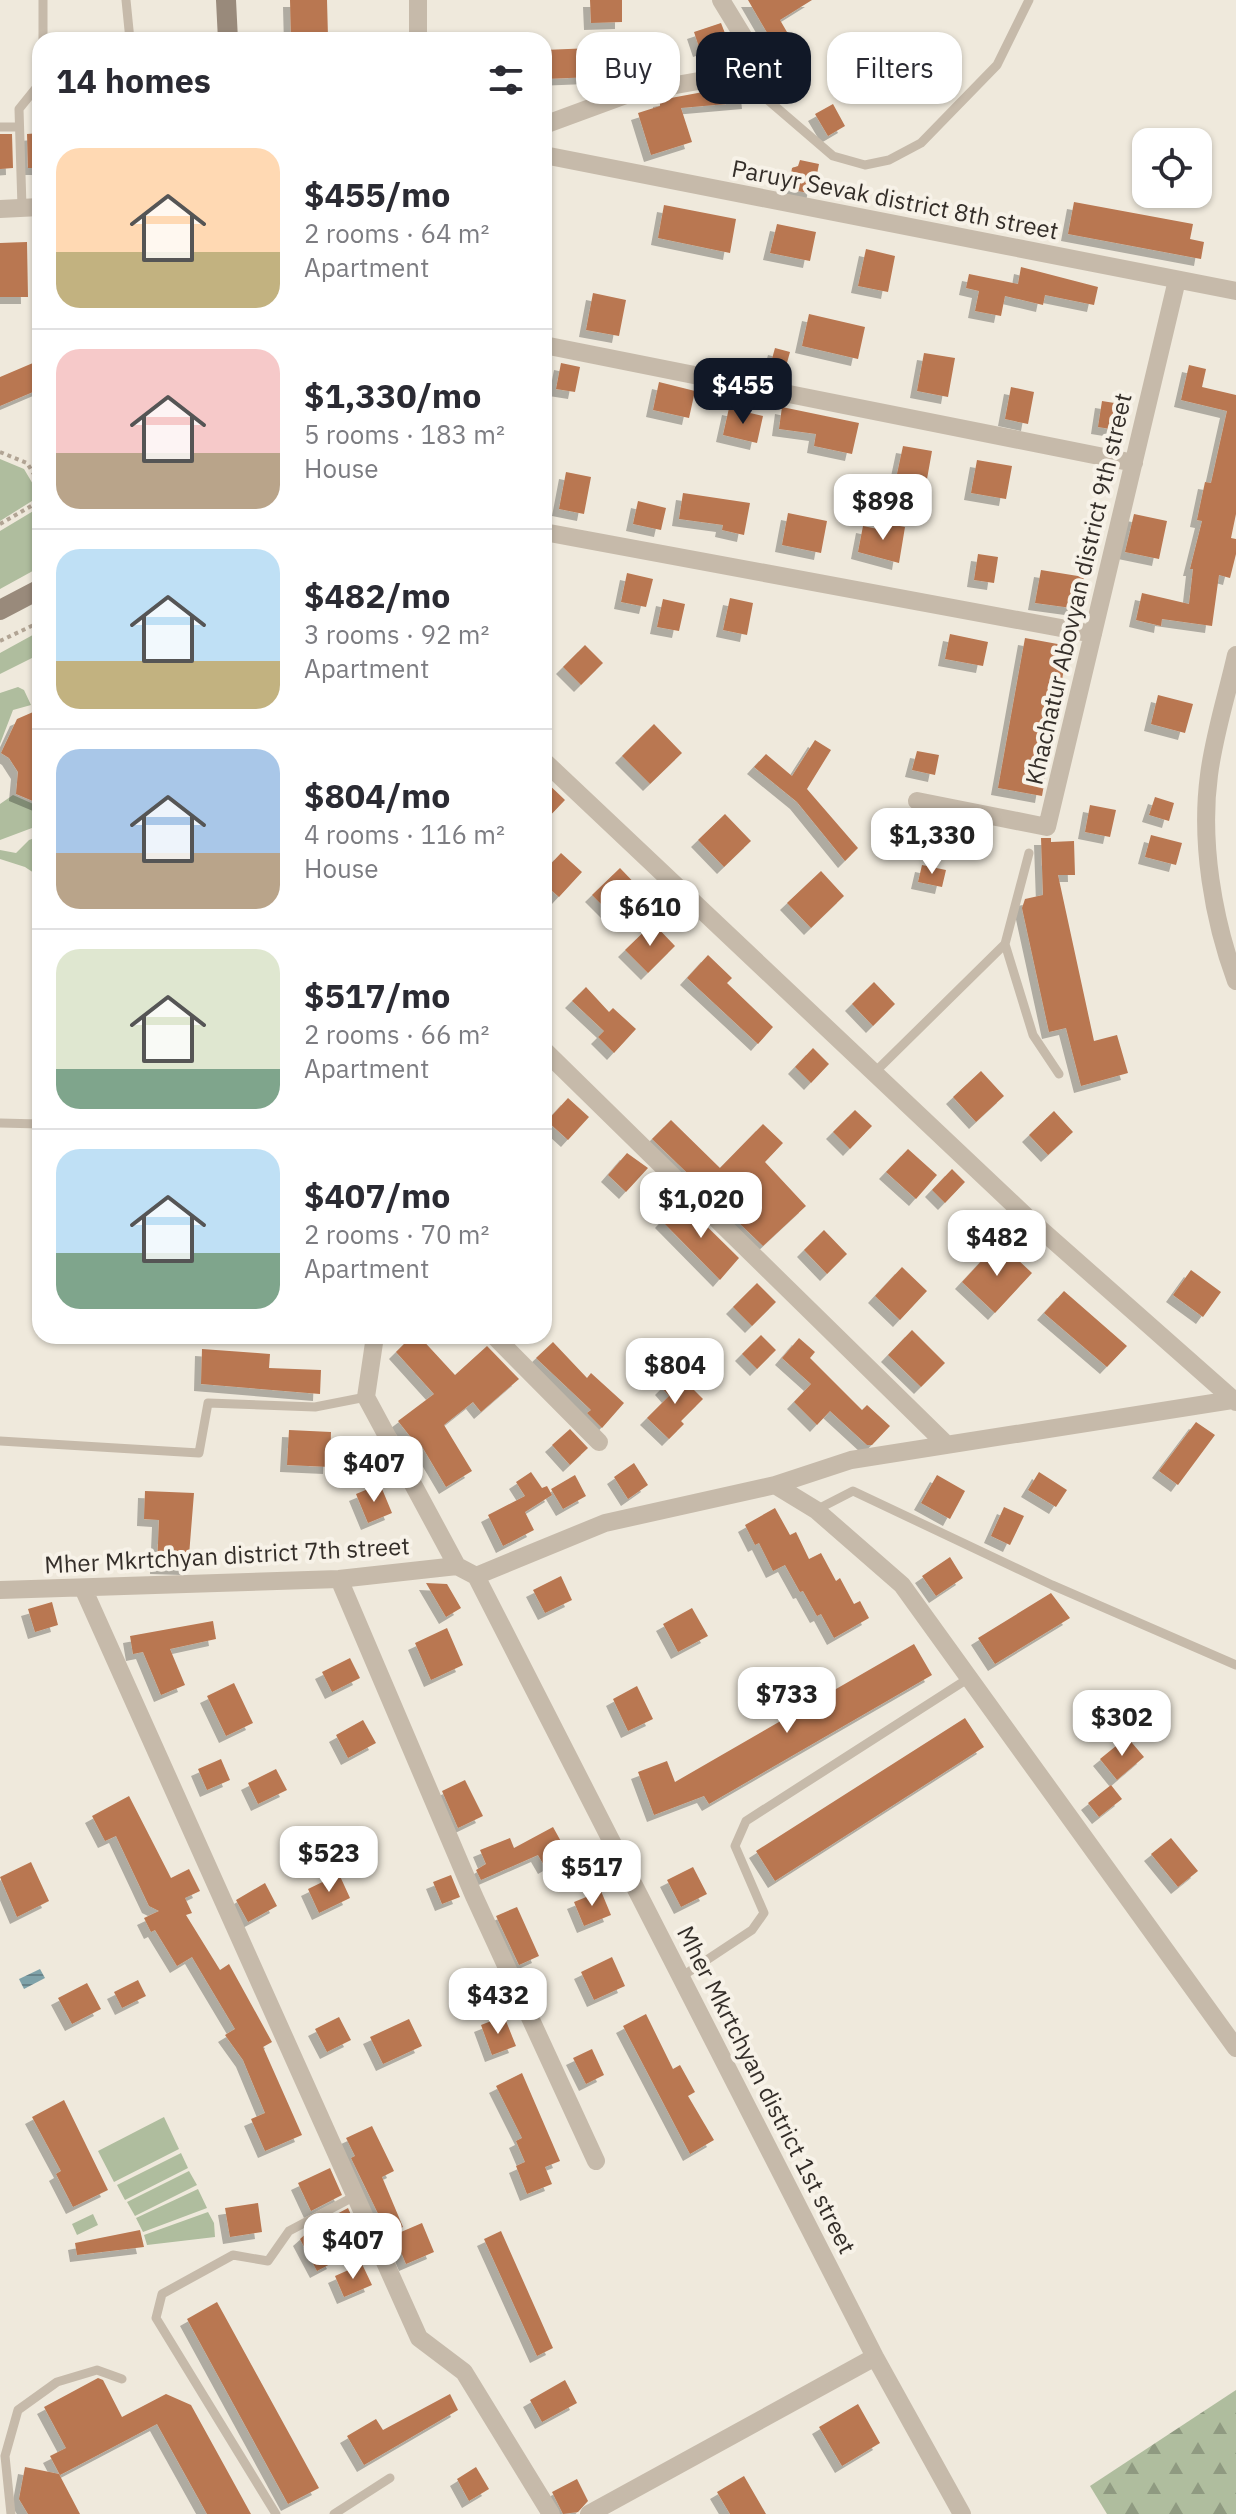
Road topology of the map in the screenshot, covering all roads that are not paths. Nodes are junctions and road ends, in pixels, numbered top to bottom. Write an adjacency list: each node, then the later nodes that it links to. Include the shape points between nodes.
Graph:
1 (43, 0): 7 (lane)
2 (126, 0): 8 (lane)
3 (226, 0): 9 (main road)
4 (418, 0): 10 (street)
5 (721, 0): 11 (street)
6 (1029, 0): 14 (lane, via 997,65 921,143 889,160 865,165 833,156)
7 (43, 32)
8 (129, 32)
9 (228, 32)
10 (418, 32)
11 (741, 32)
12 (696, 81): 15 (street, via 631,93)
13 (32, 93): 17 (lane, via 19,109)
14 (772, 104)
15 (552, 122)
16 (0, 127): 17 (lane)
17 (19, 127): 19 (lane)
18 (552, 157): 21 (street, Paruyr Sevak district 8th street)
19 (31, 207): 20 (street)
20 (0, 209)
21 (1177, 280): 22 (street, Paruyr Sevak district 8th street); 24 (street, Khachatur Abovyan district 9th street)
22 (1236, 291)
23 (552, 347): 24 (street)
24 (1134, 463): 28 (street, Khachatur Abovyan district 9th street)
25 (552, 533): 28 (street)
26 (32, 593): 27 (main road)
27 (0, 610)
28 (1093, 634): 31 (street, Khachatur Abovyan district 9th street, via 1047,827)
29 (1236, 655): 34 (street, via 1209,775 1206,836 1223,946)
30 (552, 769): 36 (street)
31 (917, 801)
32 (1029, 853): 33 (lane)
33 (1005, 944): 36 (lane); 37 (lane, via 1033,1035)
34 (1236, 981)
35 (552, 1058): 46 (street)
36 (873, 1074): 43 (street)
37 (1059, 1074)
38 (0, 1123): 39 (lane)
39 (32, 1124)
40 (374, 1344): 42 (street)
41 (502, 1344): 45 (street)
42 (366, 1397): 44 (lane, via 315,1407 208,1403 199,1453); 49 (street)
43 (1234, 1401): 46 (street)
44 (0, 1441)
45 (599, 1442)
46 (947, 1445): 47 (street, via 851,1460)
47 (775, 1485): 48 (street); 50 (street, via 605,1523)
48 (816, 1510): 54 (lane, via 853,1491); 55 (street, via 902,1585)
49 (457, 1566): 50 (street); 51 (street, Mher Mkrtchyan district 7th street)
50 (476, 1576): 56 (street, Mher Mkrtchyan district 1st street)
51 (339, 1579): 52 (street, Mher Mkrtchyan district 7th street); 58 (street, via 474,1896)
52 (83, 1588): 53 (street, Mher Mkrtchyan district 7th street); 59 (street)
53 (0, 1590)
54 (1236, 1665)
55 (969, 1678): 56 (lane, via 746,1821 735,1846 764,1913 752,1930); 57 (street)
56 (681, 1977): 60 (street, Mher Mkrtchyan district 1st street)
57 (1236, 2048)
58 (596, 2161)
59 (355, 2196): 64 (lane, via 289,2231 268,2261 233,2255 162,2294 156,2318); 66 (street, via 419,2338 464,2372)
60 (875, 2357): 67 (street); 68 (street, Mher Mkrtchyan district 1st street)
61 (122, 2379): 63 (lane, via 97,2370 57,2382 18,2410 5,2456)
62 (390, 2478): 65 (lane)
63 (11, 2514)
64 (276, 2514)
65 (334, 2514)
66 (551, 2514)
67 (589, 2514)
68 (962, 2514)

